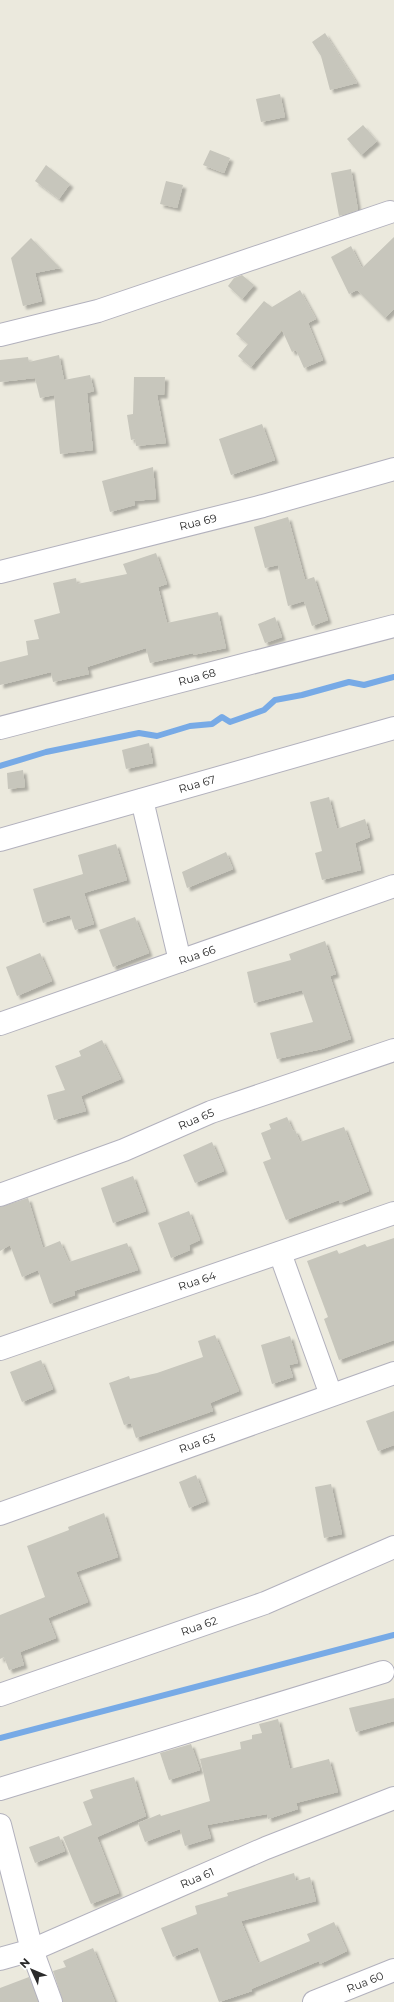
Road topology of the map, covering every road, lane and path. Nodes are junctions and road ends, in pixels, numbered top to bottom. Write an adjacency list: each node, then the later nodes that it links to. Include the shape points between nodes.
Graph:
1 (390, 212): 2 (street, via 98,311)
2 (0, 335)
3 (394, 469): 4 (street, Rua 69, via 263,506)
4 (0, 572)
5 (394, 626): 6 (street, Rua 68)
6 (0, 728)
7 (394, 728): 8 (street, Rua 67)
8 (142, 800): 9 (street, Rua 67); 11 (street)
9 (0, 840)
10 (394, 886): 11 (street, Rua 66)
11 (180, 961): 12 (street, Rua 66)
12 (0, 1024)
13 (394, 1050): 14 (street, Rua 65, via 211,1112 124,1150)
14 (0, 1195)
15 (394, 1213): 16 (street, Rua 64)
16 (280, 1253): 17 (street, Rua 64); 19 (street)
17 (0, 1349)
18 (394, 1373): 19 (street, Rua 63)
19 (331, 1395): 20 (street, Rua 63)
20 (0, 1514)
21 (394, 1547): 23 (street, Rua 62, via 265,1603)
22 (383, 1672): 24 (street)
23 (0, 1695)
24 (0, 1789)
25 (394, 1798): 27 (street, Rua 61, via 266,1848)
26 (0, 1825): 27 (street)
27 (32, 1950): 28 (street, Rua 61); 30 (street)
28 (0, 1959)
29 (394, 1970): 31 (street, Rua 60)
30 (51, 2002)
31 (314, 2002)

